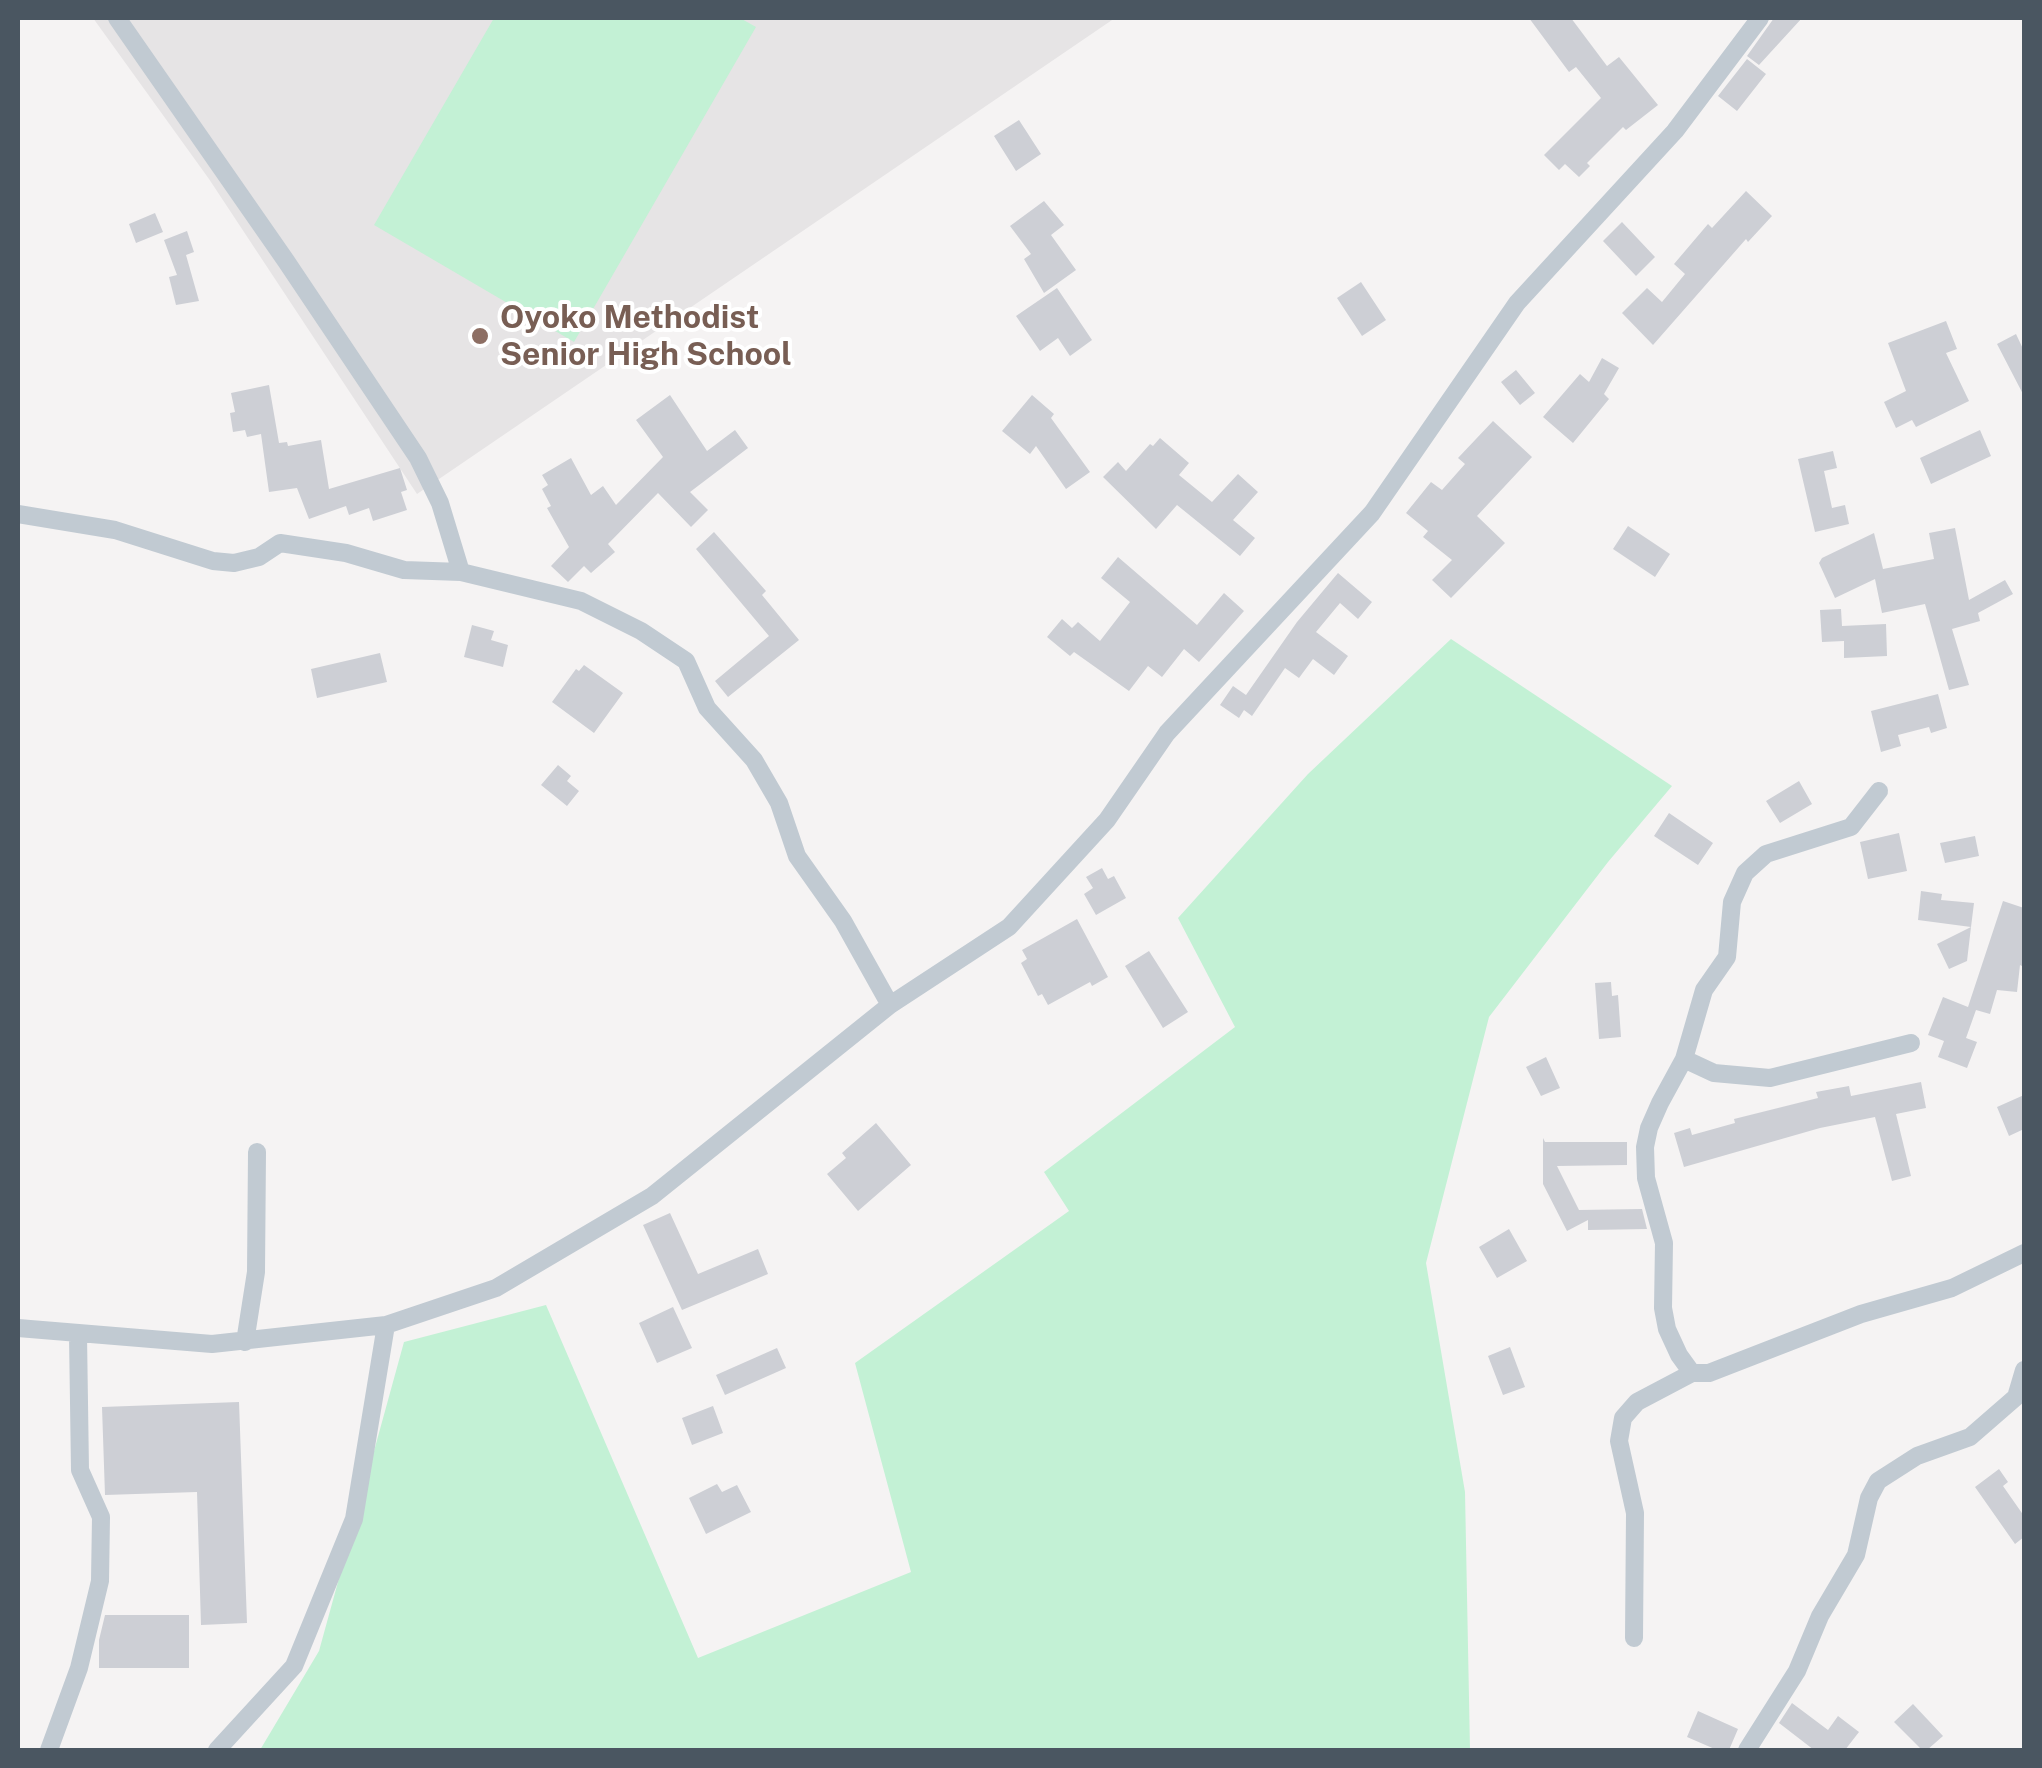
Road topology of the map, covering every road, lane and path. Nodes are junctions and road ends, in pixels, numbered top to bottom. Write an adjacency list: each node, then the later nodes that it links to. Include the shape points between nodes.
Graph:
1 (117, 18): 4 (street, via 418,458)
2 (1760, 18): 6 (street, via 1675,130 1516,304 1372,513 1167,733 1106,820 1009,926)
3 (18, 514): 4 (street, via 115,530 234,563 280,543 346,552 404,570)
4 (461, 572): 6 (street, via 581,600 686,661 707,708 754,760 779,802 796,856 844,921)
5 (1879, 791): 8 (street, via 1851,827 1766,854 1745,873 1732,902 1727,956 1704,990)
6 (890, 1005): 11 (street, via 652,1196 496,1288)
7 (1911, 1043): 8 (street, via 1770,1078 1714,1073)
8 (1684, 1059): 16 (street, via 1649,1128 1645,1163 1664,1243 1667,1329)
9 (257, 1152): 14 (street, via 256,1272)
10 (2024, 1253): 16 (street, via 1952,1288 1861,1314 1727,1369)
11 (386, 1325): 14 (street); 20 (street, via 354,1519 294,1666)
12 (18, 1328): 13 (street)
13 (78, 1336): 14 (street); 19 (street, via 80,1470 100,1517 100,1581 79,1668)
14 (245, 1342)
15 (2024, 1370): 17 (street)
16 (1692, 1373): 18 (street, via 1637,1402 1623,1418 1620,1441 1634,1513)
17 (2020, 1401): 21 (street, via 1970,1438 1916,1456 1878,1480 1856,1554 1797,1672)
18 (1634, 1638)
19 (49, 1750)
20 (217, 1750)
21 (1747, 1750)

